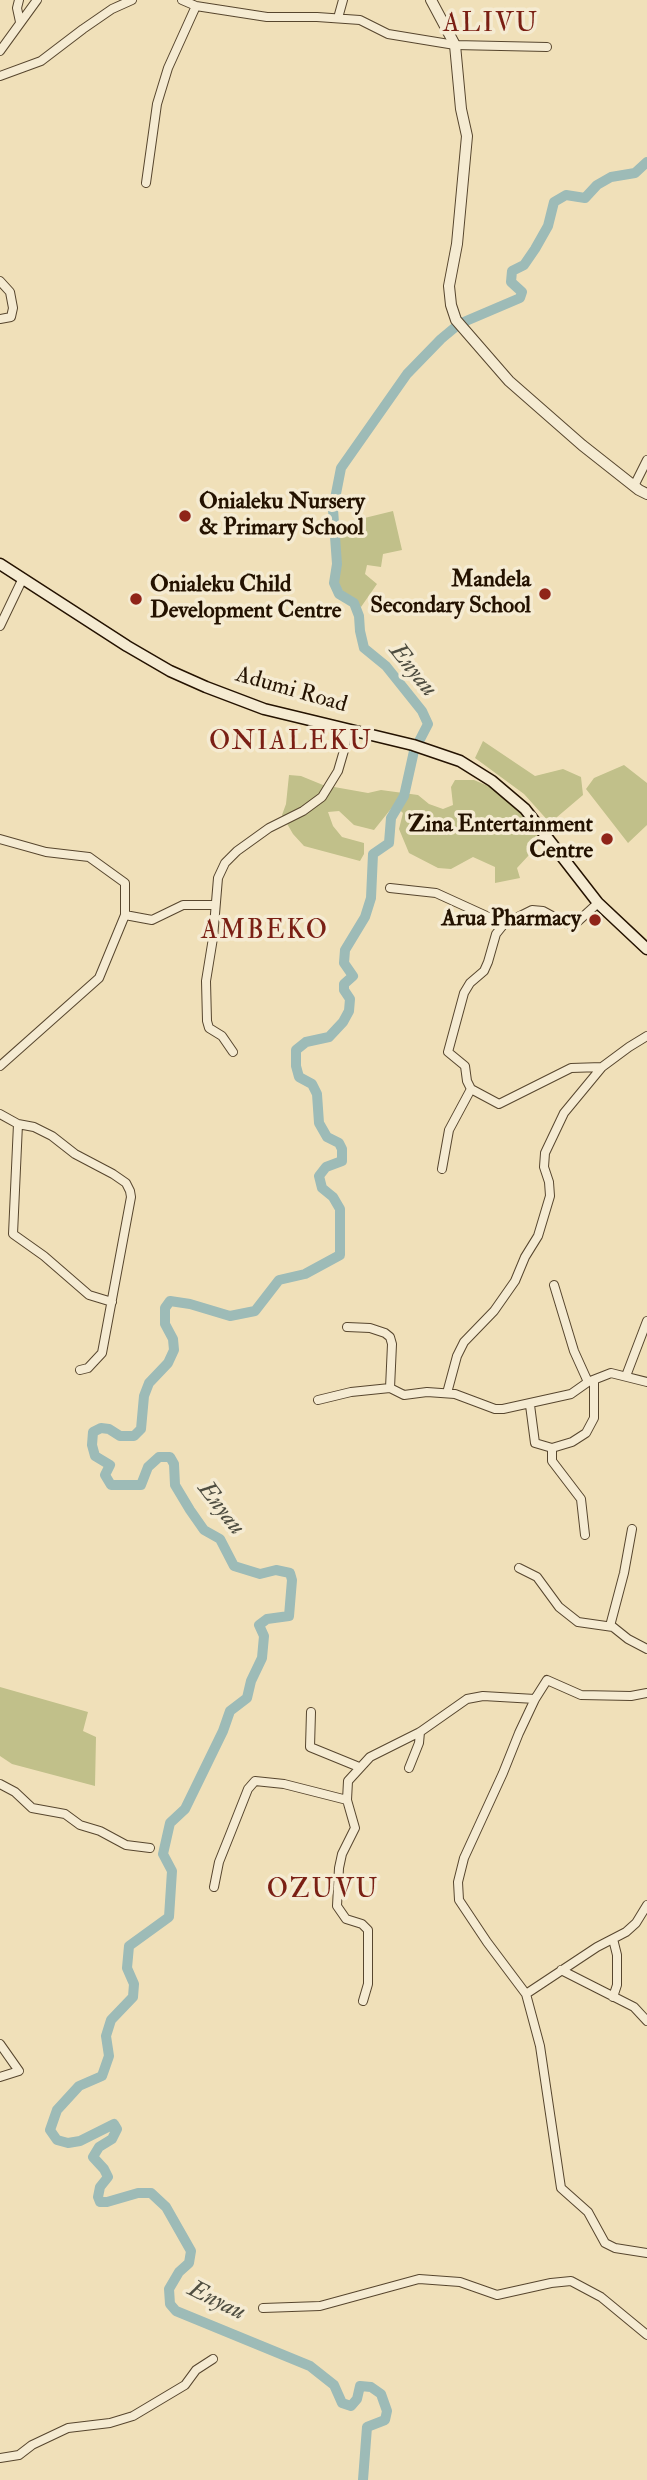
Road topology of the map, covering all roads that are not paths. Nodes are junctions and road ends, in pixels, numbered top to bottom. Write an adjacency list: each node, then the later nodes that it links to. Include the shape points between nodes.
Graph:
1 (19, 0): 9 (street)
2 (37, 0): 9 (street)
3 (132, 0): 13 (street, via 112,9 41,61)
4 (182, 0): 7 (street)
5 (343, 0): 8 (street)
6 (431, 0): 10 (street)
7 (195, 6): 8 (street, via 267,18); 14 (street, via 157,104)
8 (338, 18): 10 (street, via 360,20 388,34)
9 (20, 22): 12 (street)
10 (455, 45): 11 (street); 18 (street, via 467,146 449,286 460,323 509,381)
11 (547, 47)
12 (0, 51)
13 (0, 76)
14 (146, 183)
15 (0, 281): 16 (street, via 10,292 13,308 11,317)
16 (0, 319)
17 (647, 460): 18 (street)
18 (634, 485): 19 (street)
19 (647, 494)
20 (0, 564): 21 (main road, Adumi Road)
21 (23, 578): 22 (street); 23 (main road, Adumi Road, via 127,646 206,688 264,709)
22 (0, 626)
23 (346, 729): 26 (main road, Adumi Road, via 460,761 512,796); 27 (street, via 338,771 322,797 229,857 218,878)
24 (0, 839): 28 (street, via 46,852 89,857 125,883)
25 (390, 888): 29 (street, via 436,893)
26 (598, 903): 29 (street, via 575,924 537,910); 30 (main road, Adumi Road)
27 (215, 905): 28 (street, via 183,905 152,920); 32 (street, via 206,981 207,1024)
28 (125, 915): 33 (street, via 99,978)
29 (505, 924): 35 (street, via 494,938 484,971 464,993 448,1052 466,1066)
30 (647, 949)
31 (647, 1036): 34 (street)
32 (233, 1052)
33 (0, 1066)
34 (602, 1067): 35 (street, via 571,1068 500,1104); 48 (street, via 570,1104 551,1138 543,1162 550,1196 541,1229 515,1281 464,1342)
35 (471, 1089): 38 (street, via 449,1130)
36 (0, 1114): 37 (street)
37 (18, 1124): 40 (street, via 13,1234 89,1295); 40 (street, via 52,1136 126,1183 131,1197)
38 (442, 1170)
39 (554, 1285): 45 (street, via 574,1350)
40 (112, 1302): 43 (street, via 102,1353)
41 (647, 1321): 44 (street)
42 (347, 1327): 47 (street, via 370,1328 390,1337)
43 (80, 1370)
44 (626, 1376): 45 (street, via 611,1373); 46 (street)
45 (591, 1381): 50 (street, via 571,1394); 51 (street, via 596,1410 589,1430)
46 (647, 1382)
47 (390, 1388): 48 (street, via 404,1395); 49 (street)
48 (447, 1393): 50 (street, via 495,1409)
49 (318, 1400)
50 (530, 1405): 51 (street, via 534,1442)
51 (552, 1448): 53 (street, via 552,1461 581,1499)
52 (632, 1529): 55 (street)
53 (585, 1535)
54 (519, 1568): 55 (street, via 537,1577 559,1607 578,1622)
55 (610, 1626): 56 (street)
56 (647, 1649)
57 (647, 1693): 58 (street, via 581,1695 547,1680)
58 (535, 1699): 60 (street, via 478,1696 460,1703); 70 (street, via 464,1858 458,1882 459,1900)
59 (311, 1712): 61 (street, via 310,1747)
60 (420, 1732): 61 (street); 62 (street)
61 (359, 1767): 64 (street, via 348,1781)
62 (409, 1768)
63 (0, 1784): 65 (street, via 32,1808 65,1814 127,1845)
64 (347, 1800): 66 (street, via 255,1781 219,1862); 72 (street, via 355,1828 340,1861 337,1906 345,1919 369,1930 369,1974)
65 (150, 1848)
66 (214, 1887)
67 (647, 1905): 68 (street, via 631,1928)
68 (613, 1939): 69 (street); 71 (street, via 617,1955)
69 (561, 1970): 70 (street); 71 (street)
70 (526, 1994): 76 (street, via 540,2046 561,2188 588,2212 605,2243)
71 (613, 1997): 73 (street, via 634,2007)
72 (362, 2001)
73 (647, 2021)
74 (0, 2044): 75 (street, via 19,2070)
75 (0, 2077)
76 (647, 2253)
77 (263, 2308): 78 (street, via 320,2306 419,2279 460,2282 497,2295 571,2281 601,2297)
78 (647, 2335)
79 (213, 2359): 80 (street, via 185,2385 132,2416 68,2428 19,2455)
80 (0, 2458)

